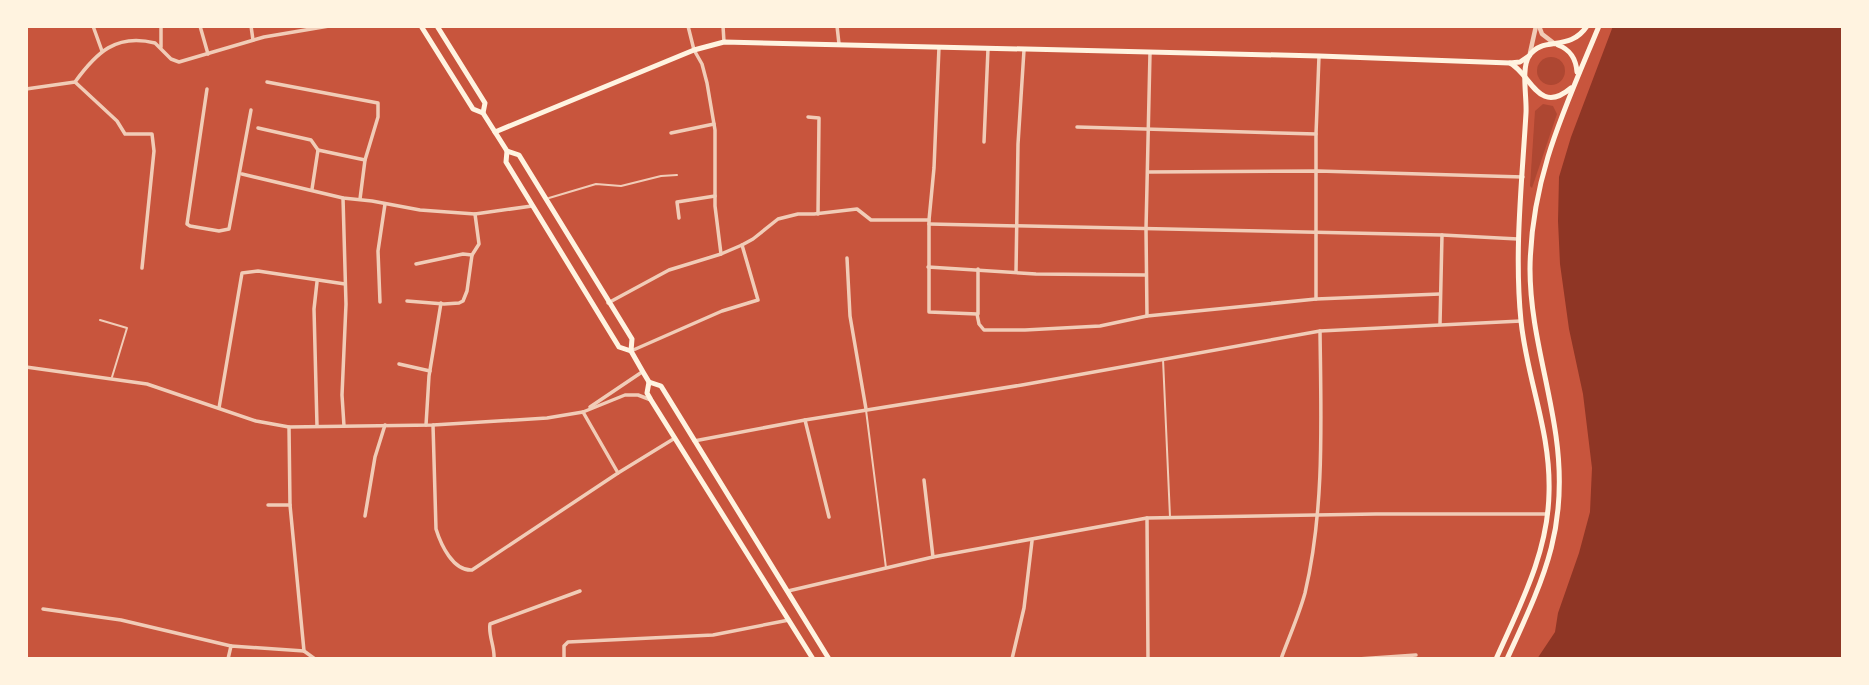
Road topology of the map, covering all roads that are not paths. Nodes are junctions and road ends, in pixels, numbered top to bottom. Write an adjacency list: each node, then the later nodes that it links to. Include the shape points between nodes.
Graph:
1 (93, 26): 24 (street)
2 (161, 26): 19 (street)
3 (201, 26): 26 (street)
4 (251, 26): 15 (street)
5 (329, 26): 14 (street)
6 (420, 26): 37 (main road, via 473,109)
7 (437, 26): 37 (main road, via 485,103)
8 (688, 26): 22 (street)
9 (723, 26): 16 (street)
10 (837, 26): 17 (street)
11 (1537, 26): 18 (street); 28 (street)
12 (1587, 26): 18 (main road, via 1578,38)
13 (1599, 26): 31 (main road)
14 (291, 29): 15 (street)
15 (253, 40): 26 (street)
16 (724, 42): 17 (main road); 22 (main road)
17 (839, 44): 20 (main road)
18 (1555, 44): 28 (main road, via 1540,46); 31 (main road, via 1574,58)
19 (161, 47): 24 (street, via 135,39); 26 (street, via 174,62)
20 (939, 47): 21 (main road); 65 (street)
21 (988, 49): 23 (main road); 46 (street)
22 (694, 50): 39 (street, via 702,64); 43 (main road)
23 (1024, 50): 25 (main road); 66 (street)
24 (102, 51): 32 (street)
25 (1150, 53): 27 (main road); 42 (street)
26 (208, 54)
27 (1319, 56): 29 (main road); 45 (street)
28 (1529, 56): 29 (main road); 30 (main road)
29 (1510, 63): 30 (main road)
30 (1526, 79): 31 (main road, via 1536,92 1550,96 1565,92); 54 (main road)
31 (1575, 80): 92 (main road, via 1540,185 1530,268)
32 (75, 82): 34 (street); 77 (street, via 125,134 152,134)
33 (267, 82): 49 (street, via 376,101 378,117)
34 (26, 89)
35 (207, 89): 52 (street, via 187,224 229,229)
36 (251, 110): 52 (street)
37 (483, 113): 43 (main road)
38 (808, 117): 63 (street, via 820,118)
39 (714, 124): 44 (street); 56 (street)
40 (1077, 127): 42 (street)
41 (258, 128): 47 (street, via 312,140)
42 (1148, 129): 45 (street); 51 (street)
43 (495, 132): 48 (main road)
44 (671, 133)
45 (1316, 134): 50 (street)
46 (984, 142)
47 (318, 150): 49 (street); 55 (street)
48 (508, 151): 59 (main road, via 519,155); 61 (main road, via 506,162)
49 (365, 160): 58 (street)
50 (1318, 171): 51 (street); 54 (street); 68 (street)
51 (1148, 172): 67 (street)
52 (241, 173): 55 (street)
53 (677, 175): 59 (lane, via 621,186 596,184)
54 (1523, 177): 70 (main road)
55 (312, 189): 57 (street)
56 (715, 196): 64 (street, via 677,202); 73 (street)
57 (343, 198): 58 (street); 82 (street)
58 (359, 199): 60 (street)
59 (545, 200): 88 (main road)
60 (385, 204): 62 (street); 86 (street, via 379,251)
61 (532, 205): 62 (street); 96 (main road, via 619,347)
62 (475, 214): 72 (street, via 479,244)
63 (818, 214): 65 (street, via 856,209 871,220); 71 (street, via 778,219)
64 (679, 218)
65 (929, 222): 66 (street); 76 (street)
66 (1017, 225): 67 (street); 79 (street)
67 (1146, 229): 68 (street); 80 (street)
68 (1315, 234): 69 (street); 84 (street)
69 (1442, 235): 70 (street); 83 (street)
70 (1520, 239): 93 (main road)
71 (741, 245): 73 (street); 96 (street, via 758,300)
72 (472, 254): 75 (street); 87 (street, via 463,301)
73 (721, 254): 88 (street, via 661,274)
74 (847, 258): 106 (street, via 850,316)
75 (416, 264)
76 (928, 267): 78 (street); 89 (street, via 929,312)
77 (142, 268)
78 (978, 269): 79 (street); 89 (street)
79 (1016, 272): 80 (street)
80 (1146, 275): 90 (street)
81 (317, 282): 82 (street); 105 (street, via 258,271 242,273); 112 (street)
82 (345, 284): 113 (street)
83 (1440, 294): 84 (street); 94 (street)
84 (1315, 299): 90 (street)
85 (407, 301): 87 (street)
86 (380, 302)
87 (441, 303): 100 (street)
88 (608, 303): 96 (main road, via 632,339)
89 (978, 314): 90 (street, via 981,327 990,331 1100,326)
90 (1147, 316)
91 (100, 320): 102 (lane, via 127,328)
92 (1532, 320): 93 (main road); 122 (main road, via 1556,433)
93 (1521, 321): 94 (street); 121 (main road, via 1547,446)
94 (1440, 324): 95 (street)
95 (1320, 331): 97 (street); 123 (street, via 1321,461)
96 (631, 351): 101 (main road)
97 (1163, 358): 106 (street); 126 (lane)
98 (399, 364): 100 (street)
99 (26, 367): 102 (street)
100 (430, 371): 110 (street)
101 (643, 372): 103 (main road); 107 (street)
102 (112, 379): 105 (street, via 147,384)
103 (649, 382): 104 (main road); 116 (main road, via 661,386)
104 (650, 400): 107 (street, via 625,395); 115 (main road)
105 (219, 408): 114 (street)
106 (866, 409): 108 (street); 130 (lane)
107 (583, 412): 111 (street); 117 (street)
108 (805, 419): 116 (street); 125 (street)
109 (385, 425): 110 (street); 113 (street); 124 (street)
110 (426, 425): 111 (street)
111 (433, 425): 117 (street, via 438,537 456,565 466,570)
112 (317, 426): 113 (street); 114 (street)
113 (344, 426)
114 (289, 427): 120 (street)
115 (675, 438): 117 (street); 133 (main road)
116 (694, 441): 131 (main road)
117 (618, 473)
118 (924, 480): 129 (street)
119 (268, 505): 120 (street)
120 (290, 505): 137 (street)
121 (1548, 514): 122 (main road); 123 (street); 149 (main road, via 1535,571)
122 (1558, 514): 150 (main road, via 1550,558)
123 (1315, 515): 126 (street); 147 (street, via 1305,593)
124 (365, 516)
125 (829, 517)
126 (1171, 517): 127 (street)
127 (1147, 518): 128 (street); 146 (street)
128 (1032, 541): 129 (street); 145 (street)
129 (933, 557): 130 (street)
130 (886, 569): 131 (street)
131 (788, 591): 133 (main road); 144 (main road)
132 (580, 592): 141 (street, via 491,624)
133 (774, 594): 135 (main road)
134 (43, 609): 136 (street, via 121,620)
135 (789, 620): 142 (street, via 713,635 568,642); 143 (main road)
136 (231, 646): 137 (street); 139 (street)
137 (304, 651): 140 (street)
138 (1416, 655): 148 (street)
139 (228, 659)
140 (315, 659)
141 (494, 659)
142 (564, 659)
143 (813, 659)
144 (830, 659)
145 (1012, 659)
146 (1148, 659)
147 (1281, 659)
148 (1358, 659)
149 (1496, 659)
150 (1507, 659)

